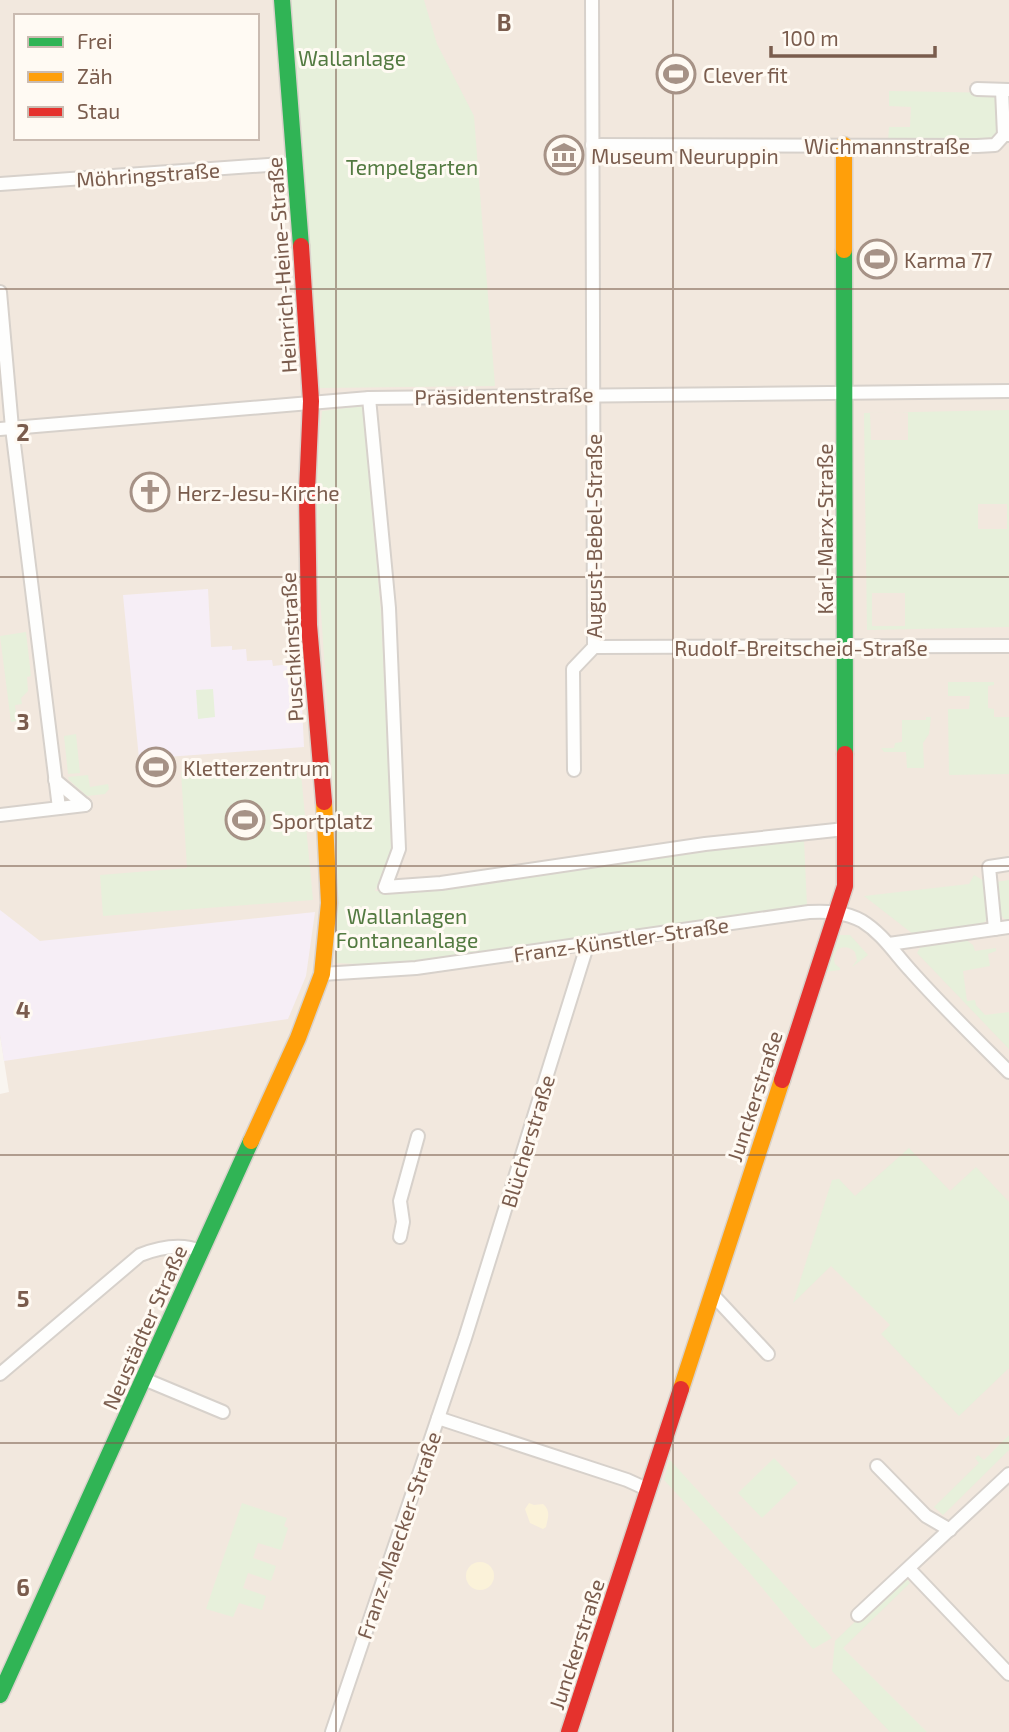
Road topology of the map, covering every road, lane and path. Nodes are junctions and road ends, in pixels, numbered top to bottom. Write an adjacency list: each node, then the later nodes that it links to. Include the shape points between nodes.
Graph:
1 (282, 0): 8 (main road, Heinrich-Heine-Straße)
2 (592, 0): 6 (street, August-Bebel-Straße)
3 (977, 89): 4 (street)
4 (1006, 90): 5 (street)
5 (1006, 135): 7 (street, Wichmannstraße, via 995,145)
6 (592, 145): 7 (street, Wichmannstraße); 13 (street, August-Bebel-Straße)
7 (844, 145): 12 (main road, Karl-Marx-Straße)
8 (296, 163): 9 (street, Möhringstraße); 15 (main road, Heinrich-Heine-Straße)
9 (0, 184)
10 (0, 292): 16 (street)
11 (1009, 391): 12 (street, Präsidentenstraße)
12 (845, 393): 13 (street, Präsidentenstraße); 19 (main road, Karl-Marx-Straße)
13 (592, 394): 14 (street, Präsidentenstraße); 18 (street, August-Bebel-Straße)
14 (369, 398): 15 (street, Präsidentenstraße); 24 (street, via 388,608 399,849 385,887)
15 (311, 401): 16 (street, Präsidentenstraße); 31 (main road, Puschkinstraße, via 309,613 329,879)
16 (6, 428): 21 (street)
17 (1009, 646): 19 (street, Rudolf-Breitscheid-Straße)
18 (594, 647): 19 (street, Rudolf-Breitscheid-Straße); 20 (street, August-Bebel-Straße, via 573,668)
19 (846, 648): 24 (main road, Karl-Marx-Straße)
20 (574, 770)
21 (55, 780): 22 (street); 22 (street, via 85,805)
22 (59, 808): 23 (street)
23 (0, 815)
24 (845, 829): 26 (main road, Karl-Marx-Straße, via 845,886)
25 (1009, 864): 28 (street, via 989,867)
26 (837, 912): 29 (street, Franz-Künstler-Straße); 30 (street, via 860,920); 36 (main road, Junckerstraße)
27 (1009, 927): 28 (street)
28 (995, 929): 30 (street)
29 (588, 943): 31 (street, Franz-Künstler-Straße, via 416,968); 37 (street, Blücherstraße)
30 (889, 944): 32 (street)
31 (322, 974): 35 (main road, Neustädter Straße, via 299,1038)
32 (1009, 1072)
33 (418, 1136): 34 (street, via 400,1201)
34 (400, 1237)
35 (201, 1251): 39 (street, via 178,1246 140,1255); 40 (main road, Neustädter Straße)
36 (712, 1294): 38 (street); 45 (main road, Junckerstraße)
37 (465, 1338): 42 (street, Franz-Maecker-Straße)
38 (768, 1354)
39 (0, 1374)
40 (144, 1378): 41 (street); 50 (main road, Neustädter Straße)
41 (223, 1412)
42 (438, 1418): 45 (street); 51 (street, Franz-Maecker-Straße)
43 (877, 1466): 46 (street, via 926,1516)
44 (1009, 1474): 46 (street)
45 (649, 1490): 52 (main road, Junckerstraße)
46 (950, 1530): 47 (street)
47 (909, 1569): 48 (street); 49 (street)
48 (858, 1615)
49 (1009, 1674)
50 (0, 1695)
51 (332, 1732)
52 (569, 1732)

